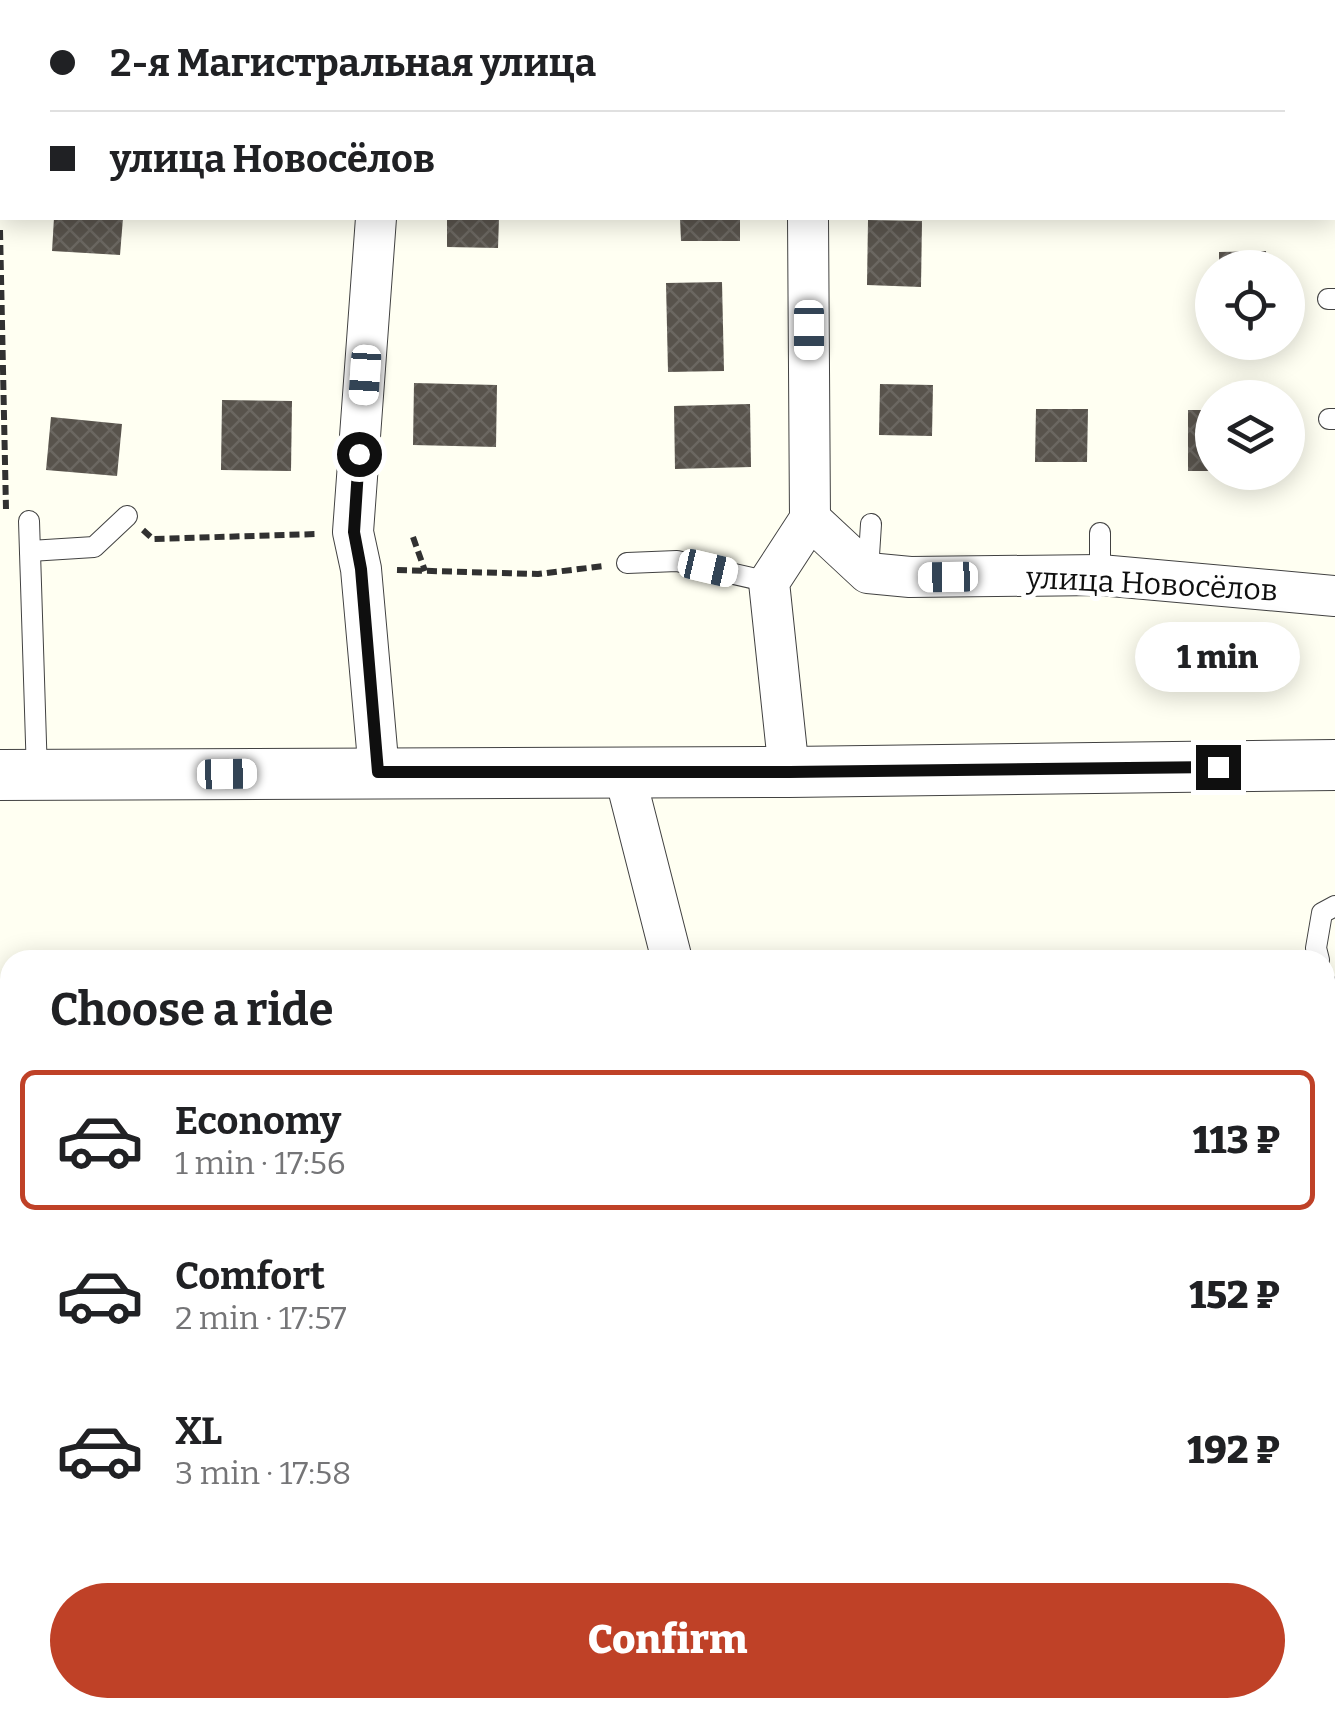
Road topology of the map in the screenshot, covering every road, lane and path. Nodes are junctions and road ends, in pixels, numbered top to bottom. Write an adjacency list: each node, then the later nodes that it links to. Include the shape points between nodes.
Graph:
1 (376, 220): 11 (street)
2 (808, 220): 5 (street)
3 (0, 230): 6 (path, via 6,510)
4 (127, 516): 10 (lane, via 94,547); 11 (path, via 153,539)
5 (810, 519): 14 (street); 16 (street)
6 (29, 521): 10 (lane)
7 (870, 524): 14 (lane)
8 (1100, 532): 15 (lane)
9 (413, 537): 13 (path)
10 (30, 551): 22 (lane)
11 (357, 551): 13 (path); 19 (street)
12 (627, 563): 13 (path, via 538,574); 16 (lane, via 677,561)
13 (425, 571)
14 (868, 574): 15 (street, улица Новосёлов)
15 (1100, 575): 17 (street, улица Новосёлов)
16 (769, 582): 21 (street)
17 (1335, 596)
18 (1335, 765): 21 (street)
19 (378, 772): 20 (street); 22 (street)
20 (624, 772): 21 (street); 24 (street)
21 (789, 772)
22 (18, 776)
23 (1335, 906): 25 (lane, via 1322,912)
24 (669, 950)
25 (1316, 950)

